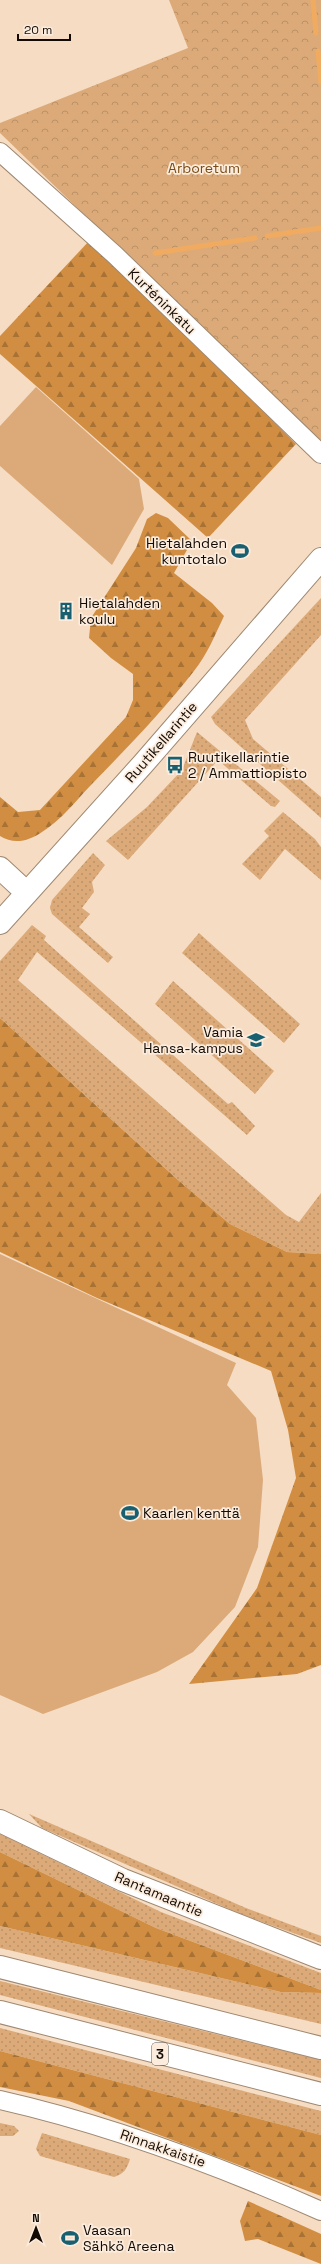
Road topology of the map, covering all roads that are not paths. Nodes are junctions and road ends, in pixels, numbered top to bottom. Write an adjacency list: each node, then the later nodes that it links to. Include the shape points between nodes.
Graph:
1 (0, 152): 2 (street, Kurténinkatu, via 115,255)
2 (321, 454)
3 (321, 559): 5 (main road, Ruutikellarintie)
4 (0, 868): 5 (main road)
5 (27, 893): 6 (main road, Ruutikellarintie)
6 (0, 923)
7 (0, 1821): 8 (main road, Rantamaantie, via 123,1880)
8 (321, 1958)
9 (0, 1967): 11 (main road)
10 (0, 2012): 12 (main road, 3)
11 (321, 2048)
12 (321, 2094)
13 (0, 2100): 14 (street, Rinnakkaistie, via 63,2114 227,2170)
14 (321, 2210)

